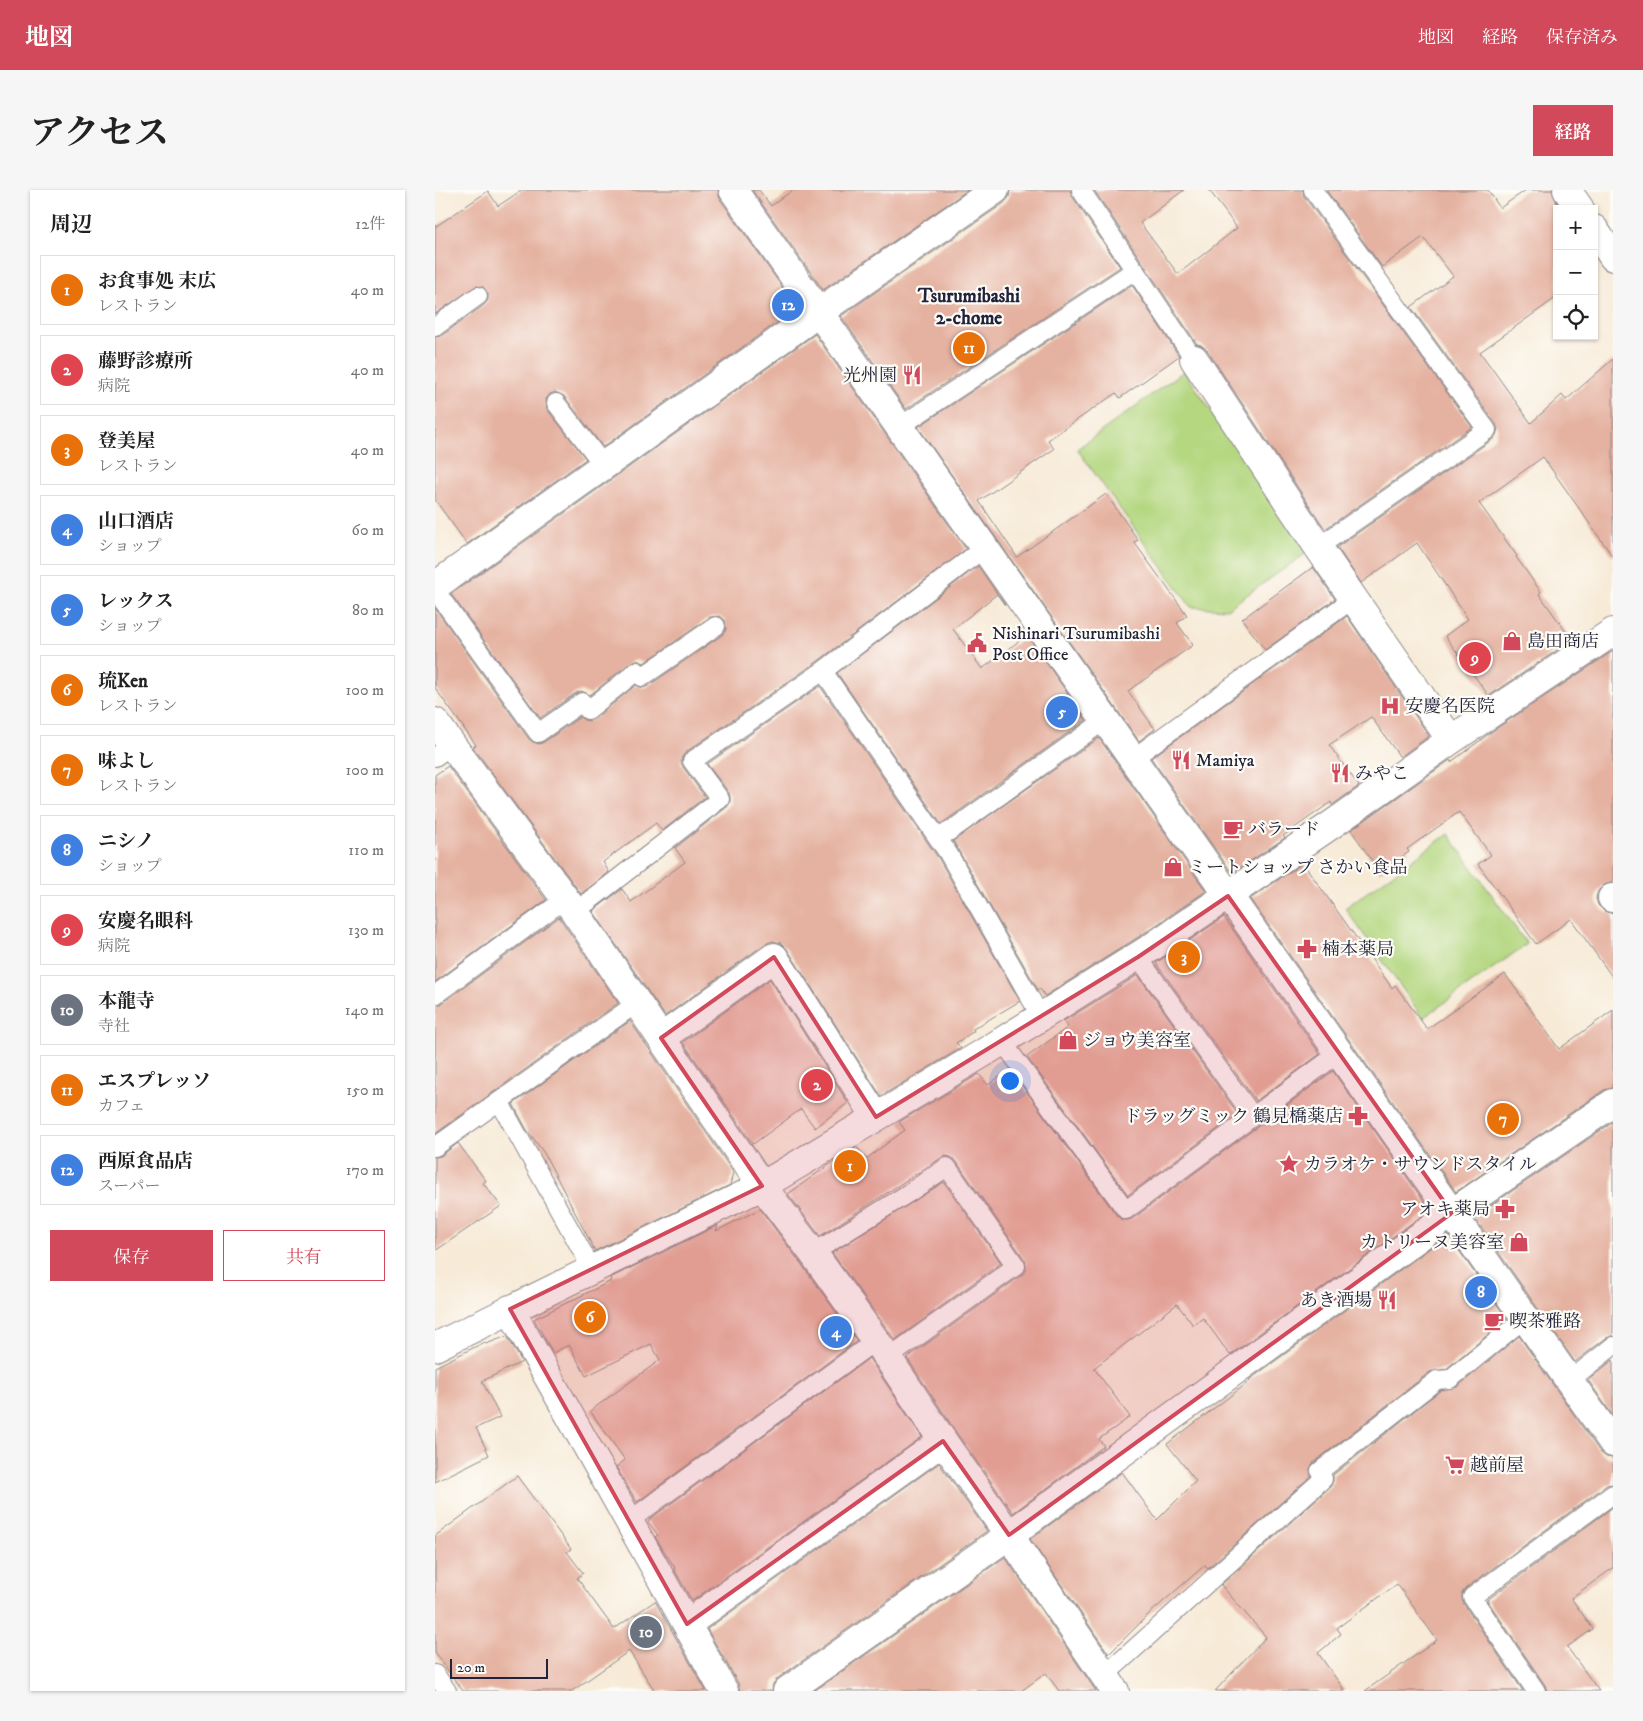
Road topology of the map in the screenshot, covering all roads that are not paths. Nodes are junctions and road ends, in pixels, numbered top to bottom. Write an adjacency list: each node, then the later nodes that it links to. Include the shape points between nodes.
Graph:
1 (733, 190): 11 (street)
2 (995, 190): 11 (street)
3 (1081, 190): 9 (lane)
4 (1313, 190): 17 (lane, via 1487,430)
5 (1567, 190): 6 (street)
6 (1577, 205)
7 (1598, 235): 8 (street)
8 (1613, 256)
9 (1135, 270): 13 (lane); 15 (lane)
10 (478, 296): 12 (lane)
11 (819, 312): 15 (street); 16 (street)
12 (435, 327)
13 (1193, 359): 17 (street)
14 (557, 403): 16 (lane)
15 (899, 427): 18 (street)
16 (604, 466): 19 (street)
17 (1318, 547): 21 (street)
18 (984, 548): 24 (lane); 25 (street)
19 (435, 586)
20 (435, 590): 22 (lane, via 537,733 582,702 588,710 637,671 642,676)
21 (1354, 598): 27 (street); 29 (lane)
22 (716, 626)
23 (1613, 632): 27 (street)
24 (823, 671): 30 (lane); 32 (lane, via 693,761 719,799)
25 (1105, 720): 29 (street); 30 (lane)
26 (435, 722): 28 (street)
27 (1451, 740): 31 (street)
28 (444, 751): 32 (street)
29 (1132, 759): 31 (street)
30 (938, 838): 36 (lane)
31 (1228, 896): 33 (street); 39 (street)
32 (570, 905): 34 (lane); 35 (street)
33 (1138, 957): 36 (street); 42 (lane)
34 (435, 995)
35 (637, 1003): 37 (street); 40 (lane)
36 (1041, 1017): 38 (street)
37 (661, 1038): 43 (street, via 774,957); 45 (street)
38 (1002, 1041): 42 (lane, via 1126,1210); 43 (street)
39 (1339, 1053): 42 (lane); 46 (street)
40 (499, 1101): 44 (lane); 48 (lane)
41 (1613, 1103): 46 (street)
42 (1253, 1116)
43 (876, 1117): 45 (street)
44 (435, 1147)
45 (762, 1186): 47 (street); 48 (street)
46 (1451, 1213): 50 (street); 59 (street)
47 (813, 1253): 53 (street); 53 (lane, via 947,1167 1016,1266)
48 (592, 1269): 49 (street)
49 (510, 1309): 52 (street); 58 (street)
50 (1525, 1318): 54 (street); 62 (lane, via 1450,1378 1437,1380 1320,1470 1323,1479)
51 (1613, 1346): 54 (lane)
52 (435, 1347)
53 (882, 1349): 55 (street); 58 (lane)
54 (1569, 1381): 56 (street)
55 (943, 1442): 59 (street); 60 (street)
56 (1613, 1444)
57 (1613, 1494): 66 (lane, via 1472,1597)
58 (629, 1521): 60 (street)
59 (1009, 1535): 62 (street); 65 (street)
60 (687, 1624): 64 (street)
61 (435, 1674): 63 (lane)
62 (1110, 1684)
63 (447, 1691)
64 (724, 1691)
65 (787, 1691)
66 (1536, 1691)

